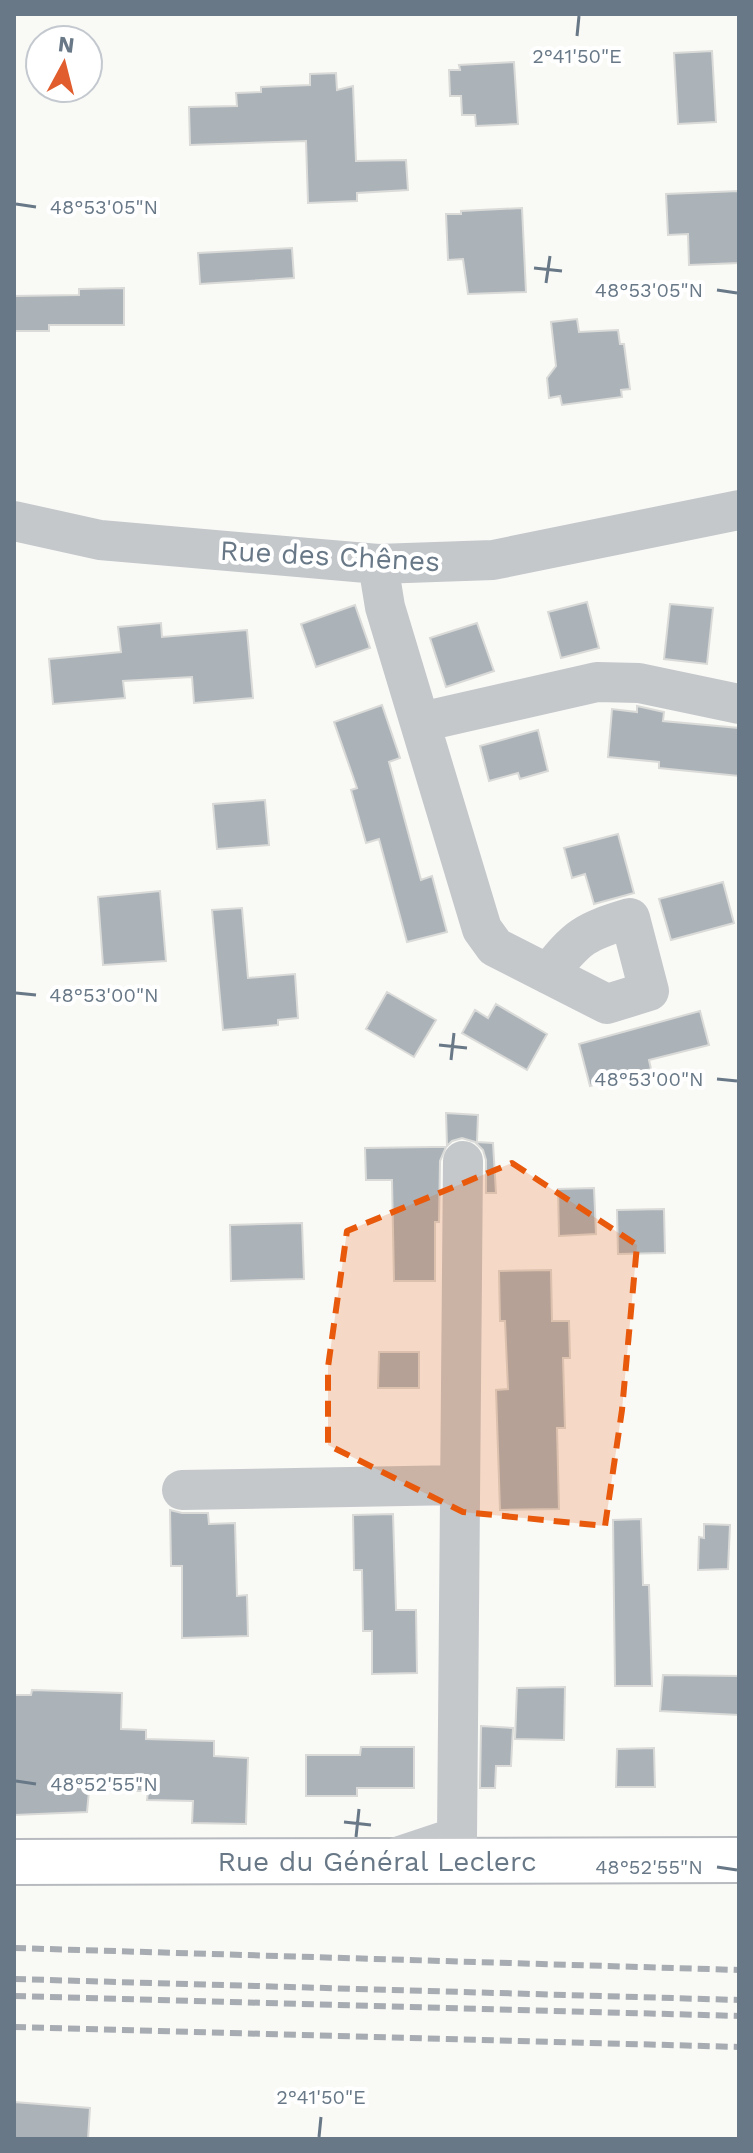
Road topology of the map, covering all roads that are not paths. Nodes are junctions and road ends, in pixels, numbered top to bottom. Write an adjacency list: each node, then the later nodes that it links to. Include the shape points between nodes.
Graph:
1 (739, 510): 3 (street, Rue des Chênes, via 493,560)
2 (14, 521): 3 (street, Rue des Chênes, via 100,540)
3 (378, 564): 5 (street, via 385,607)
4 (739, 704): 5 (street, via 639,683 597,682)
5 (421, 722): 6 (street, via 482,929 495,947)
6 (548, 974)
7 (463, 1161): 8 (street)
8 (460, 1485): 9 (street); 12 (street, via 457,1837)
9 (182, 1490)
10 (739, 1860): 12 (main road, Rue du Général Leclerc)
11 (14, 1862): 12 (main road, Rue du Général Leclerc)
12 (382, 1862)

